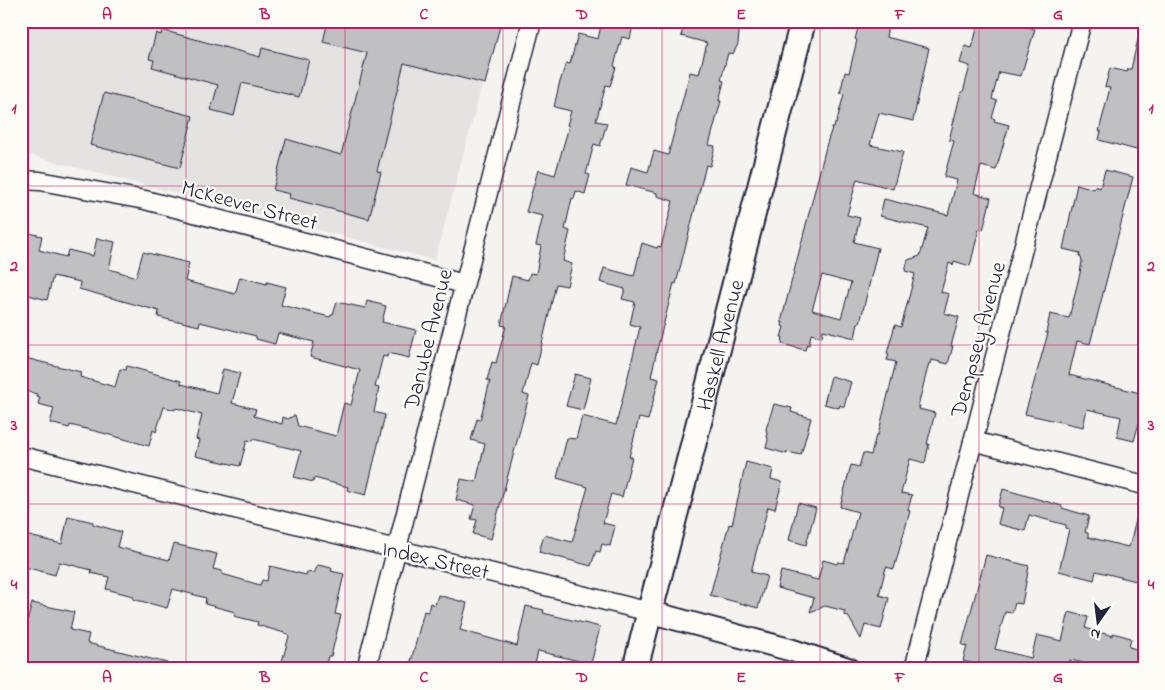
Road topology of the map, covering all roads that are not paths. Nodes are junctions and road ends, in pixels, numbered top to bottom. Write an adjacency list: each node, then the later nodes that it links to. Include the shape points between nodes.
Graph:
1 (532, 21): 5 (street, Danube Avenue)
2 (803, 21): 10 (main road, Haskell Avenue)
3 (1082, 21): 6 (street, Dempsey Avenue)
4 (21, 180): 5 (street, McKeever Street, via 145,200)
5 (464, 284): 9 (street, Danube Avenue)
6 (973, 441): 8 (street); 14 (street, Dempsey Avenue)
7 (21, 456): 9 (street, Index Street)
8 (1144, 485)
9 (397, 550): 10 (street, Index Street); 11 (street, Danube Avenue)
10 (650, 612): 12 (main road, Haskell Avenue); 13 (street, Index Street)
11 (366, 669)
12 (635, 669)
13 (849, 669)
14 (914, 669)

